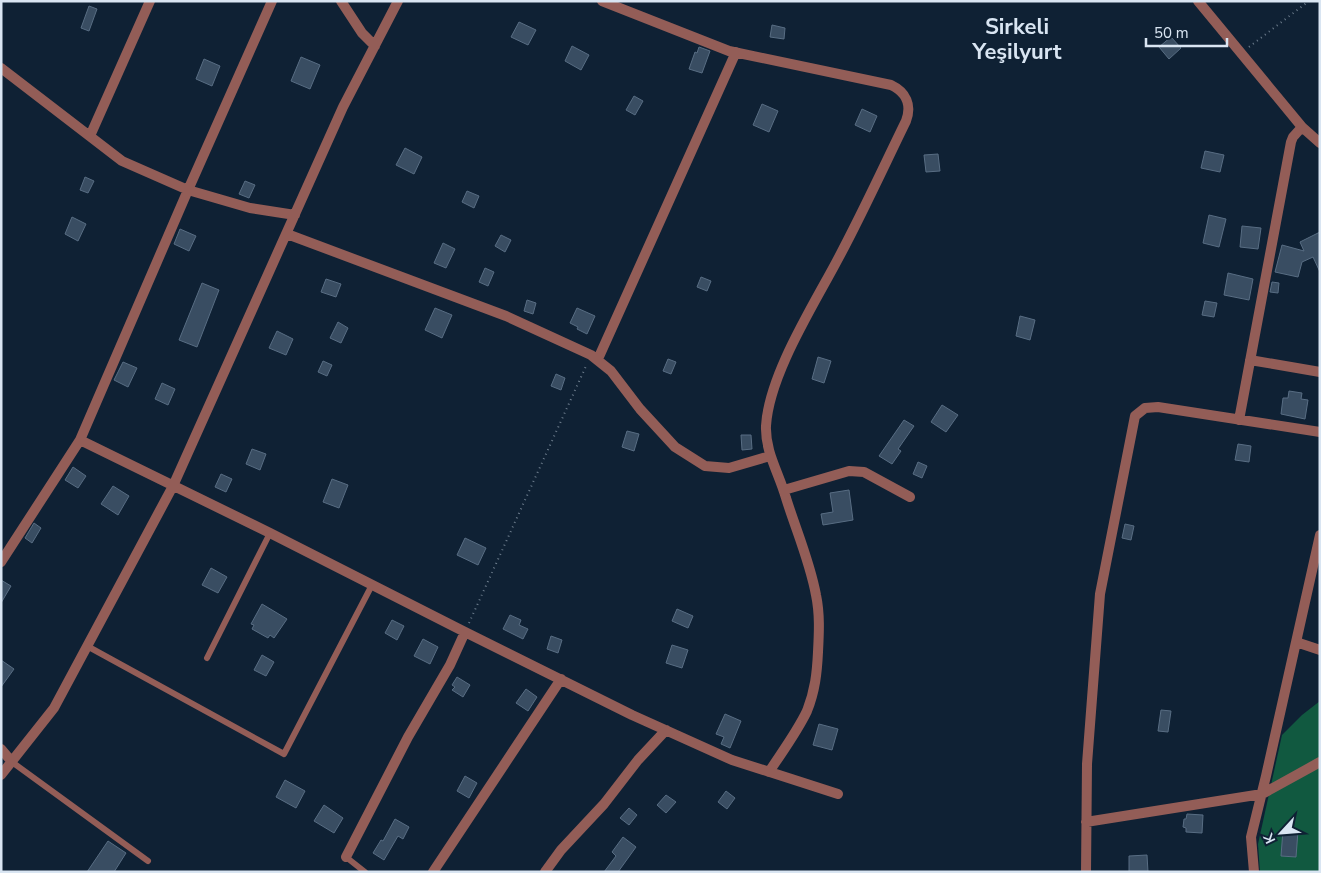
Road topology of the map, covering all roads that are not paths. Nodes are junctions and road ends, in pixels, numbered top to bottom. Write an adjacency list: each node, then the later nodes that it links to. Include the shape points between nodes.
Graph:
1 (150, 1): 11 (street)
2 (272, 1): 13 (street)
3 (341, 1): 7 (street, via 362,33)
4 (398, 1): 7 (street)
5 (602, 1): 8 (street)
6 (1198, 1): 10 (street)
7 (375, 46): 14 (street, via 343,107)
8 (736, 52): 16 (street); 22 (street, via 891,85 904,94 909,110 840,255 789,351 770,401 766,440)
9 (1, 68): 11 (street)
10 (1302, 127): 12 (street); 17 (street, via 1291,142)
11 (90, 136): 13 (street, via 122,161)
12 (1320, 143)
13 (188, 190): 14 (street, via 250,208); 21 (street)
14 (295, 215): 15 (street)
15 (287, 234): 16 (street, via 506,316); 23 (street)
16 (595, 357): 22 (street, via 611,371 675,447 705,466 730,468)
17 (1250, 360): 18 (street); 19 (street)
18 (1320, 372)
19 (1239, 420): 20 (street); 44 (street, via 1158,407 1145,408 1135,416 1100,594 1087,764)
20 (1320, 432)
21 (80, 440): 23 (street); 28 (street)
22 (770, 456): 24 (street)
23 (173, 486): 26 (street); 32 (street)
24 (784, 490): 25 (street, via 857,471); 40 (street, via 816,595 819,629 817,677 806,712)
25 (910, 497)
26 (270, 533): 29 (street); 34 (lane)
27 (1320, 535): 31 (street)
28 (1, 562)
29 (372, 585): 30 (street); 32 (lane, via 284,754)
30 (465, 632): 35 (street); 45 (street)
31 (1296, 642): 33 (street); 43 (street)
32 (87, 646): 38 (street, via 54,708)
33 (1320, 650)
34 (207, 658)
35 (561, 679): 36 (street); 48 (street)
36 (666, 730): 40 (street, via 732,760); 49 (street, via 561,850)
37 (1, 749): 38 (street)
38 (12, 762): 41 (street); 46 (lane)
39 (1320, 762): 43 (street)
40 (769, 772): 42 (street)
41 (1, 776)
42 (838, 794)
43 (1262, 794): 44 (street); 51 (street, via 1251,837)
44 (1086, 822): 50 (street)
45 (346, 857): 47 (lane)
46 (148, 862)
47 (365, 872)
48 (433, 872)
49 (546, 872)
50 (1086, 872)
51 (1254, 872)

